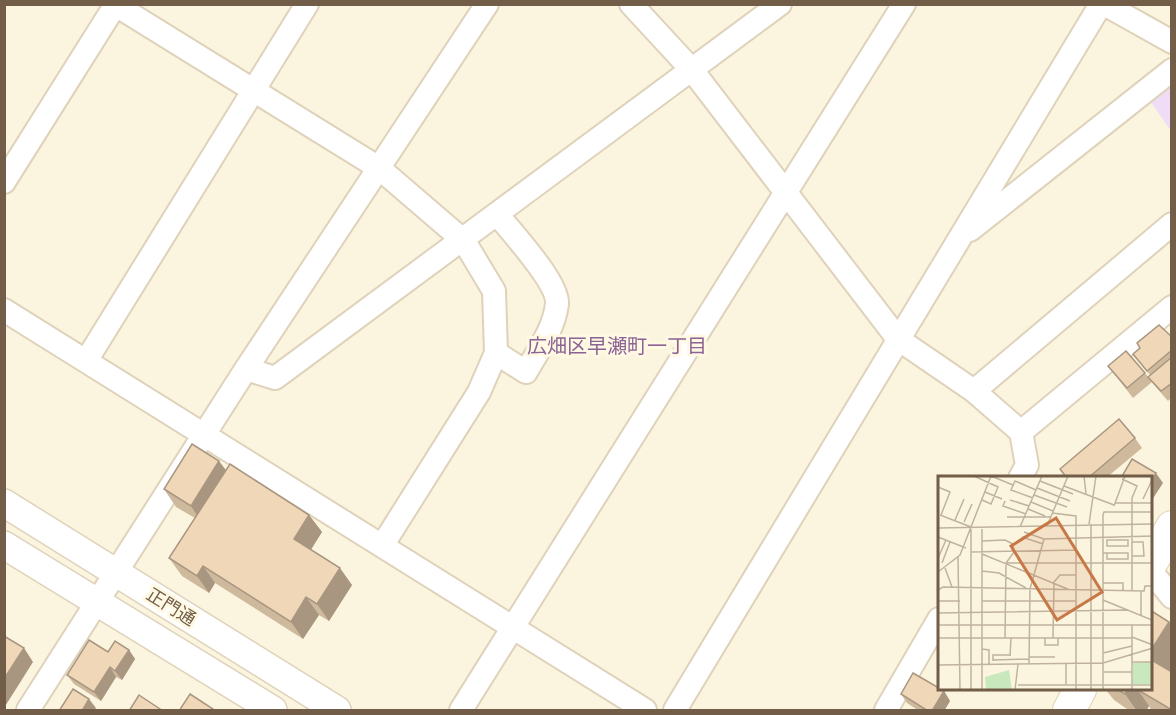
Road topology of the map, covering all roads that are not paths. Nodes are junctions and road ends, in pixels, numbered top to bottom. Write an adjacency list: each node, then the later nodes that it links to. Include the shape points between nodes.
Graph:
1 (307, 4): 11 (street)
2 (487, 4): 12 (street)
3 (631, 4): 9 (street)
4 (780, 4): 9 (street)
5 (904, 4): 14 (street)
6 (1103, 4): 8 (street); 17 (street)
7 (115, 5): 11 (street); 13 (street)
8 (1172, 42)
9 (692, 70): 14 (street); 15 (street)
10 (1172, 70): 17 (street)
11 (254, 90): 12 (street); 23 (street)
12 (379, 168): 18 (street); 24 (street)
13 (4, 182)
14 (786, 194): 21 (street); 39 (street)
15 (498, 215): 18 (street); 22 (street, via 553,286 557,302 551,328 526,372)
16 (1172, 224): 25 (street)
17 (957, 240): 21 (street)
18 (464, 241): 22 (street, via 494,291); 24 (street, via 275,378)
19 (1172, 307): 26 (street)
20 (4, 310): 23 (street)
21 (898, 339): 25 (street); 46 (street)
22 (496, 353): 32 (street, via 479,392)
23 (86, 361): 27 (street)
24 (246, 369): 27 (street)
25 (974, 391): 26 (street)
26 (1021, 432): 28 (street, via 1027,465)
27 (205, 436): 32 (street); 35 (street)
28 (1021, 476)
29 (4, 503): 35 (street, 正門通)
30 (1172, 527): 33 (main road)
31 (4, 545): 37 (street, 正門通)
32 (382, 546): 39 (street)
33 (1152, 562)
34 (1152, 572): 36 (street)
35 (116, 573): 37 (street); 43 (street, 正門通)
36 (1172, 597)
37 (97, 602): 41 (street); 42 (street, 正門通)
38 (938, 621): 47 (street)
39 (513, 628): 44 (street); 45 (street)
40 (1079, 691): 48 (main road)
41 (28, 711)
42 (273, 711)
43 (337, 711)
44 (461, 711)
45 (645, 711)
46 (675, 711)
47 (886, 711)
48 (1069, 711)

